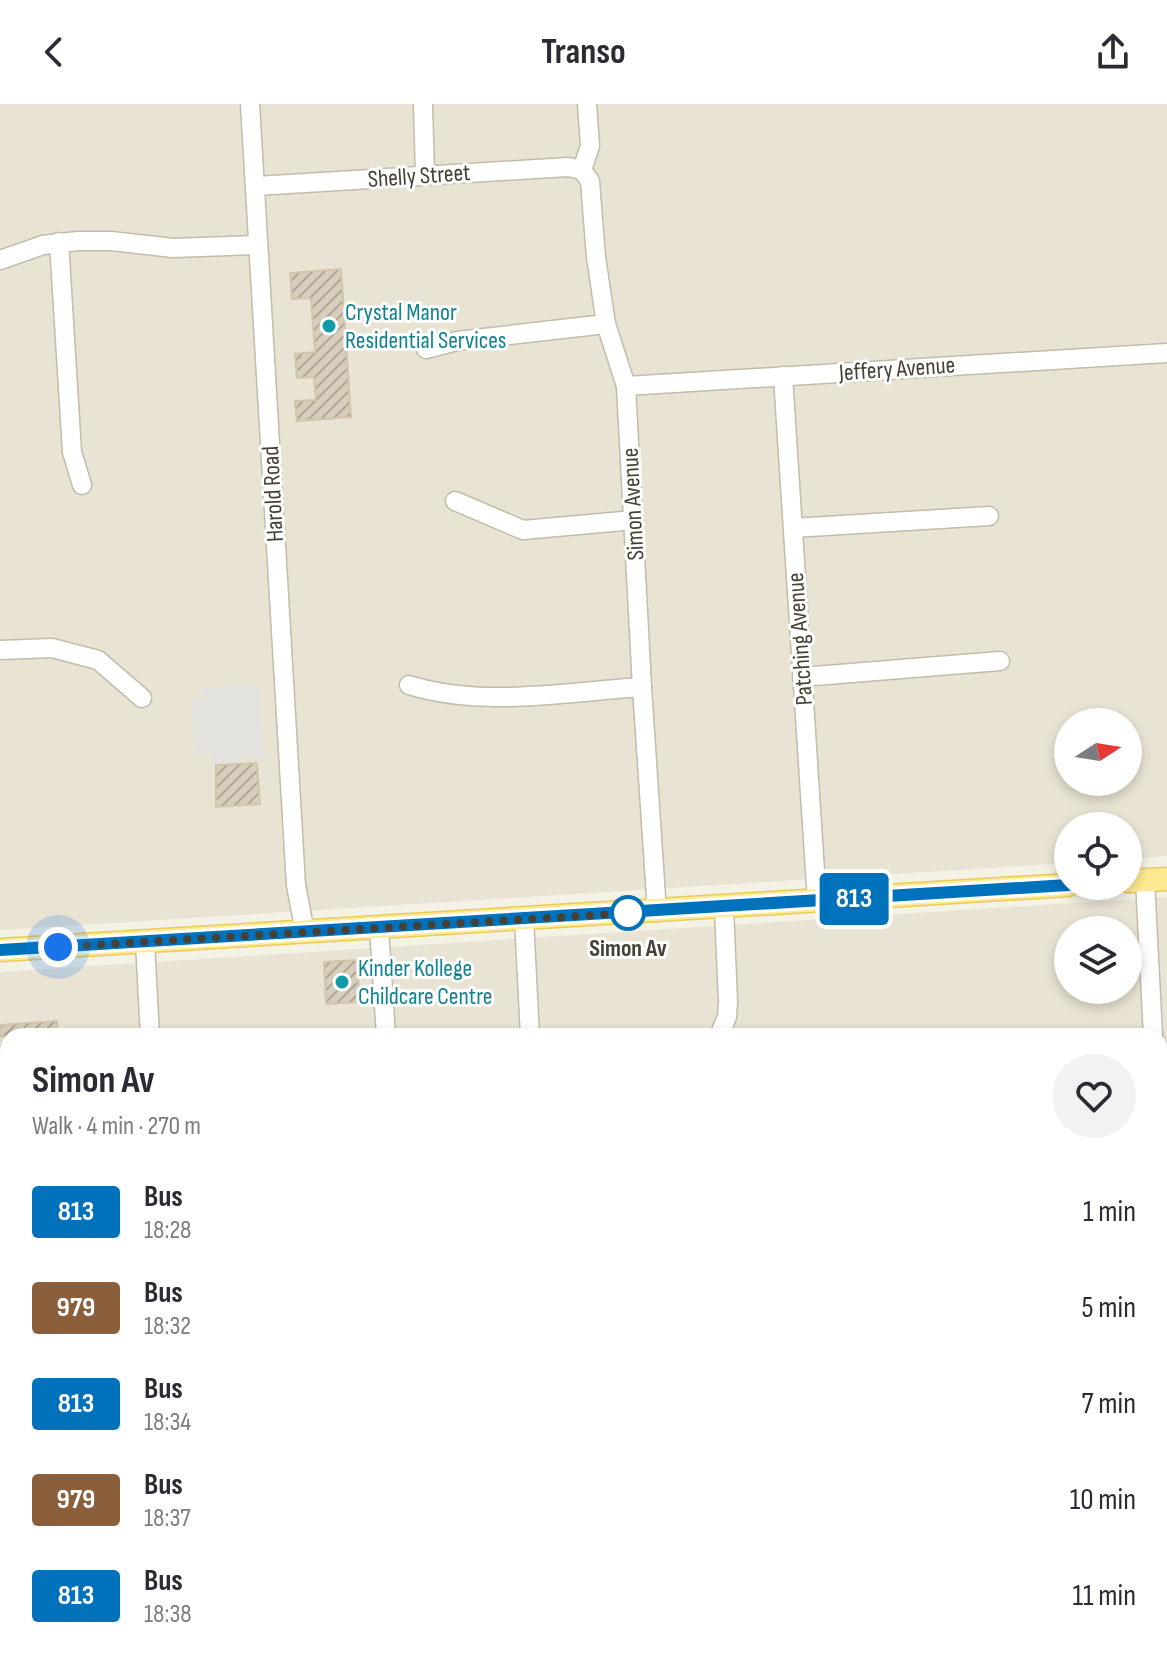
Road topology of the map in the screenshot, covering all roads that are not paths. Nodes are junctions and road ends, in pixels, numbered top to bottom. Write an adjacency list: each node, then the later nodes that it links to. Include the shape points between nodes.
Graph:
1 (250, 104): 6 (street, Harold Road)
2 (423, 104): 5 (street)
3 (587, 104): 4 (street, Simon Avenue, via 590,146)
4 (582, 170): 5 (street, Shelly Street); 10 (street, Simon Avenue, via 590,181)
5 (425, 175): 6 (street, Shelly Street)
6 (256, 186): 8 (street, Harold Road)
7 (59, 242): 8 (street, via 173,248); 9 (street); 15 (street, via 72,452)
8 (258, 245): 33 (street, Harold Road)
9 (0, 260)
10 (606, 324): 11 (street); 14 (street, Simon Avenue)
11 (426, 349)
12 (1167, 353): 13 (street, Jeffery Avenue)
13 (783, 376): 14 (street, Jeffery Avenue); 19 (street, Patching Avenue)
14 (626, 386): 18 (street, Simon Avenue)
15 (82, 485)
16 (455, 501): 18 (street, via 523,530)
17 (989, 516): 19 (street)
18 (634, 520): 24 (street, Simon Avenue)
19 (793, 528): 22 (street, Patching Avenue)
20 (0, 650): 25 (street, via 52,648 98,660)
21 (1000, 661): 22 (street)
22 (802, 677): 28 (street, Patching Avenue)
23 (409, 685): 24 (street, via 457,697)
24 (642, 687): 30 (street, Simon Avenue)
25 (142, 698)
26 (1147, 880): 40 (street)
27 (1054, 886): 28 (main road)
28 (817, 902): 29 (main road)
29 (724, 908): 30 (main road); 39 (street, via 728,1002)
30 (657, 912): 31 (main road)
31 (524, 919): 32 (main road); 38 (street)
32 (379, 928): 33 (main road); 37 (street)
33 (299, 933): 34 (main road)
34 (145, 942): 35 (main road); 36 (street)
35 (0, 950)
36 (150, 1028)
37 (385, 1028)
38 (530, 1028)
39 (722, 1028)
40 (1153, 1028)

